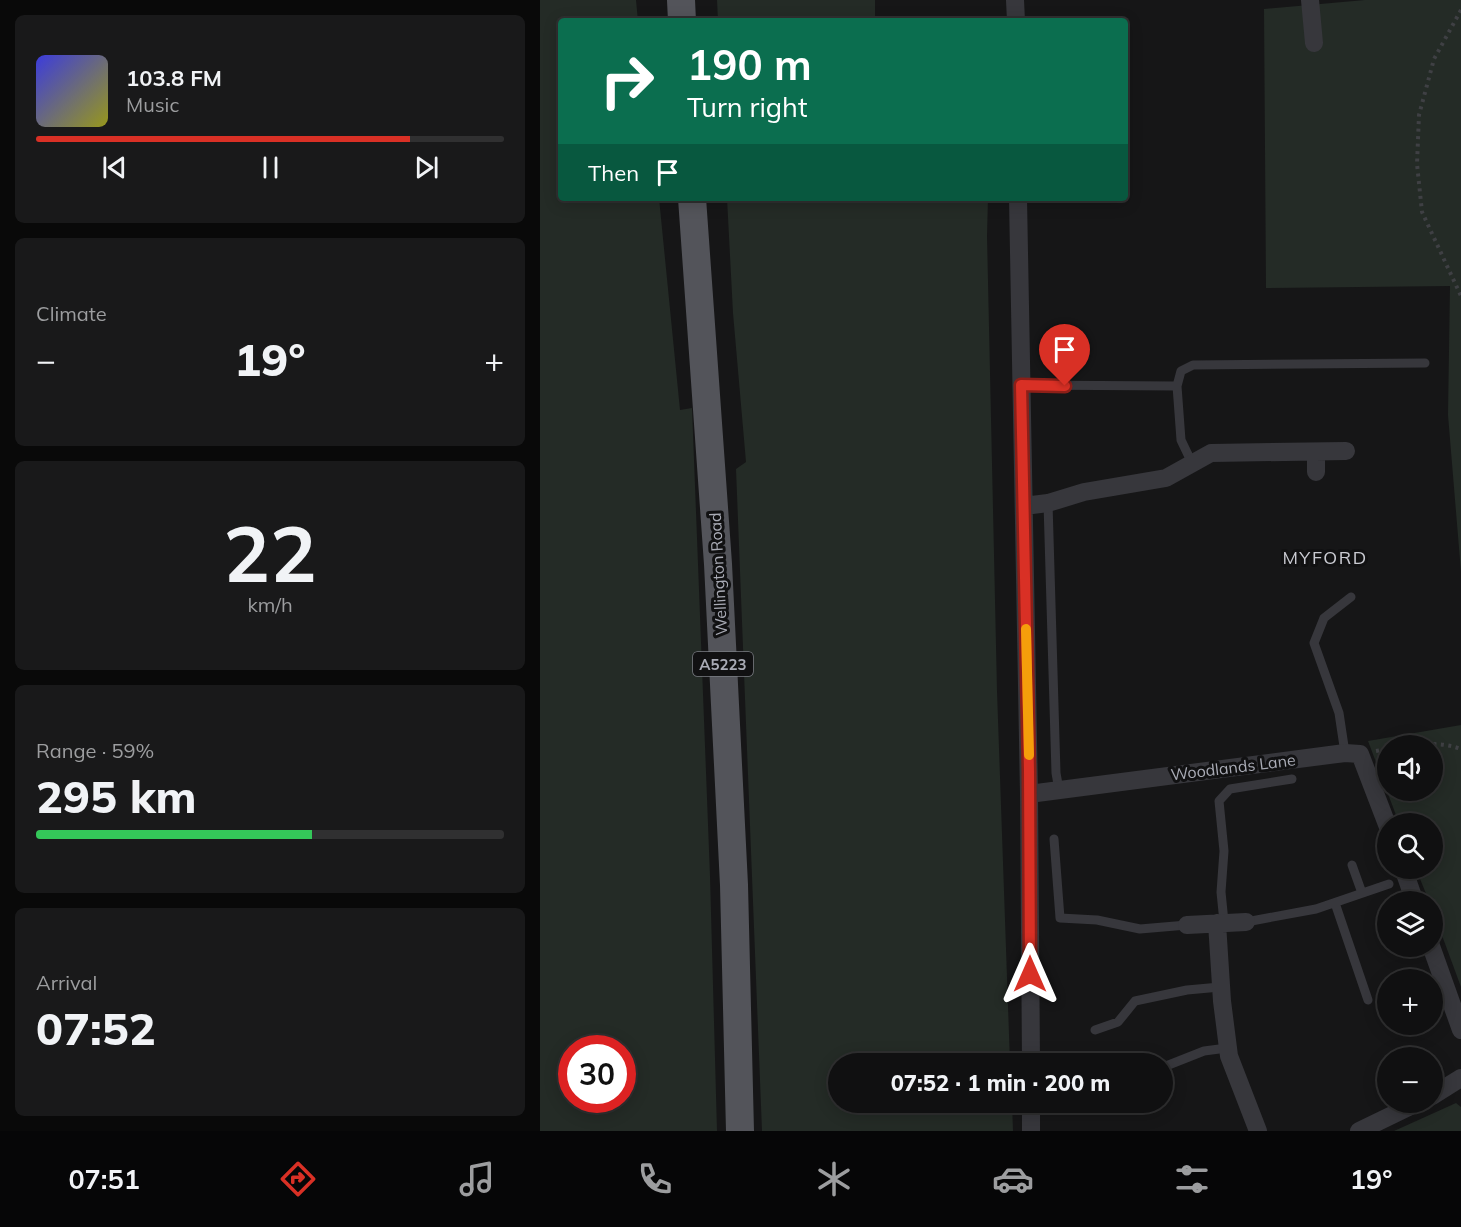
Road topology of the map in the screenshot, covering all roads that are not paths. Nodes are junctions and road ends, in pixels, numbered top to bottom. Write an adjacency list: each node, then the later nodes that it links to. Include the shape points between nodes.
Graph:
1 (681, 0): 4 (main road)
2 (1015, 0): 5 (street)
3 (1310, 0): 6 (street)
4 (682, 18)
5 (1016, 18)
6 (1314, 43)
7 (692, 201): 44 (main road, Wellington Road / A5223, via 718,564 734,885)
8 (1018, 201): 10 (street)
9 (1425, 363): 11 (lane, via 1193,365 1181,371)
10 (1021, 385): 11 (lane); 17 (street)
11 (1177, 386): 14 (lane, via 1180,440)
12 (1316, 452): 13 (street); 14 (street, via 1211,453); 15 (street)
13 (1346, 452)
14 (1192, 463): 16 (street, via 1166,478 1084,492)
15 (1317, 472)
16 (1048, 503): 17 (street); 21 (lane)
17 (1024, 506): 22 (street)
18 (1351, 597): 19 (lane, via 1324,618 1314,643 1339,713)
19 (1345, 753): 21 (street, Woodlands Lane); 23 (street, via 1360,753)
20 (1292, 778): 29 (lane, via 1230,789 1219,801 1224,851)
21 (1059, 790): 22 (street, Woodlands Lane)
22 (1029, 794): 38 (street)
23 (1383, 813)
24 (1054, 839): 31 (lane, via 1060,918 1140,929)
25 (1352, 865): 27 (lane)
26 (1389, 884): 27 (lane)
27 (1362, 894): 28 (lane)
28 (1335, 903): 30 (lane); 34 (lane)
29 (1220, 922): 30 (street); 31 (street); 33 (street)
30 (1246, 922)
31 (1187, 925)
32 (1435, 957): 36 (street)
33 (1221, 987): 35 (lane, via 1135,1001 1118,1022); 37 (street)
34 (1368, 1000)
35 (1095, 1030)
36 (1461, 1030)
37 (1227, 1048): 39 (lane); 46 (street)
38 (1031, 1053)
39 (1173, 1063)
40 (1461, 1078): 41 (street)
41 (1443, 1089)
42 (1031, 1113): 45 (street)
43 (1396, 1113): 47 (street)
44 (740, 1131)
45 (1031, 1131)
46 (1258, 1131)
47 (1359, 1131)

